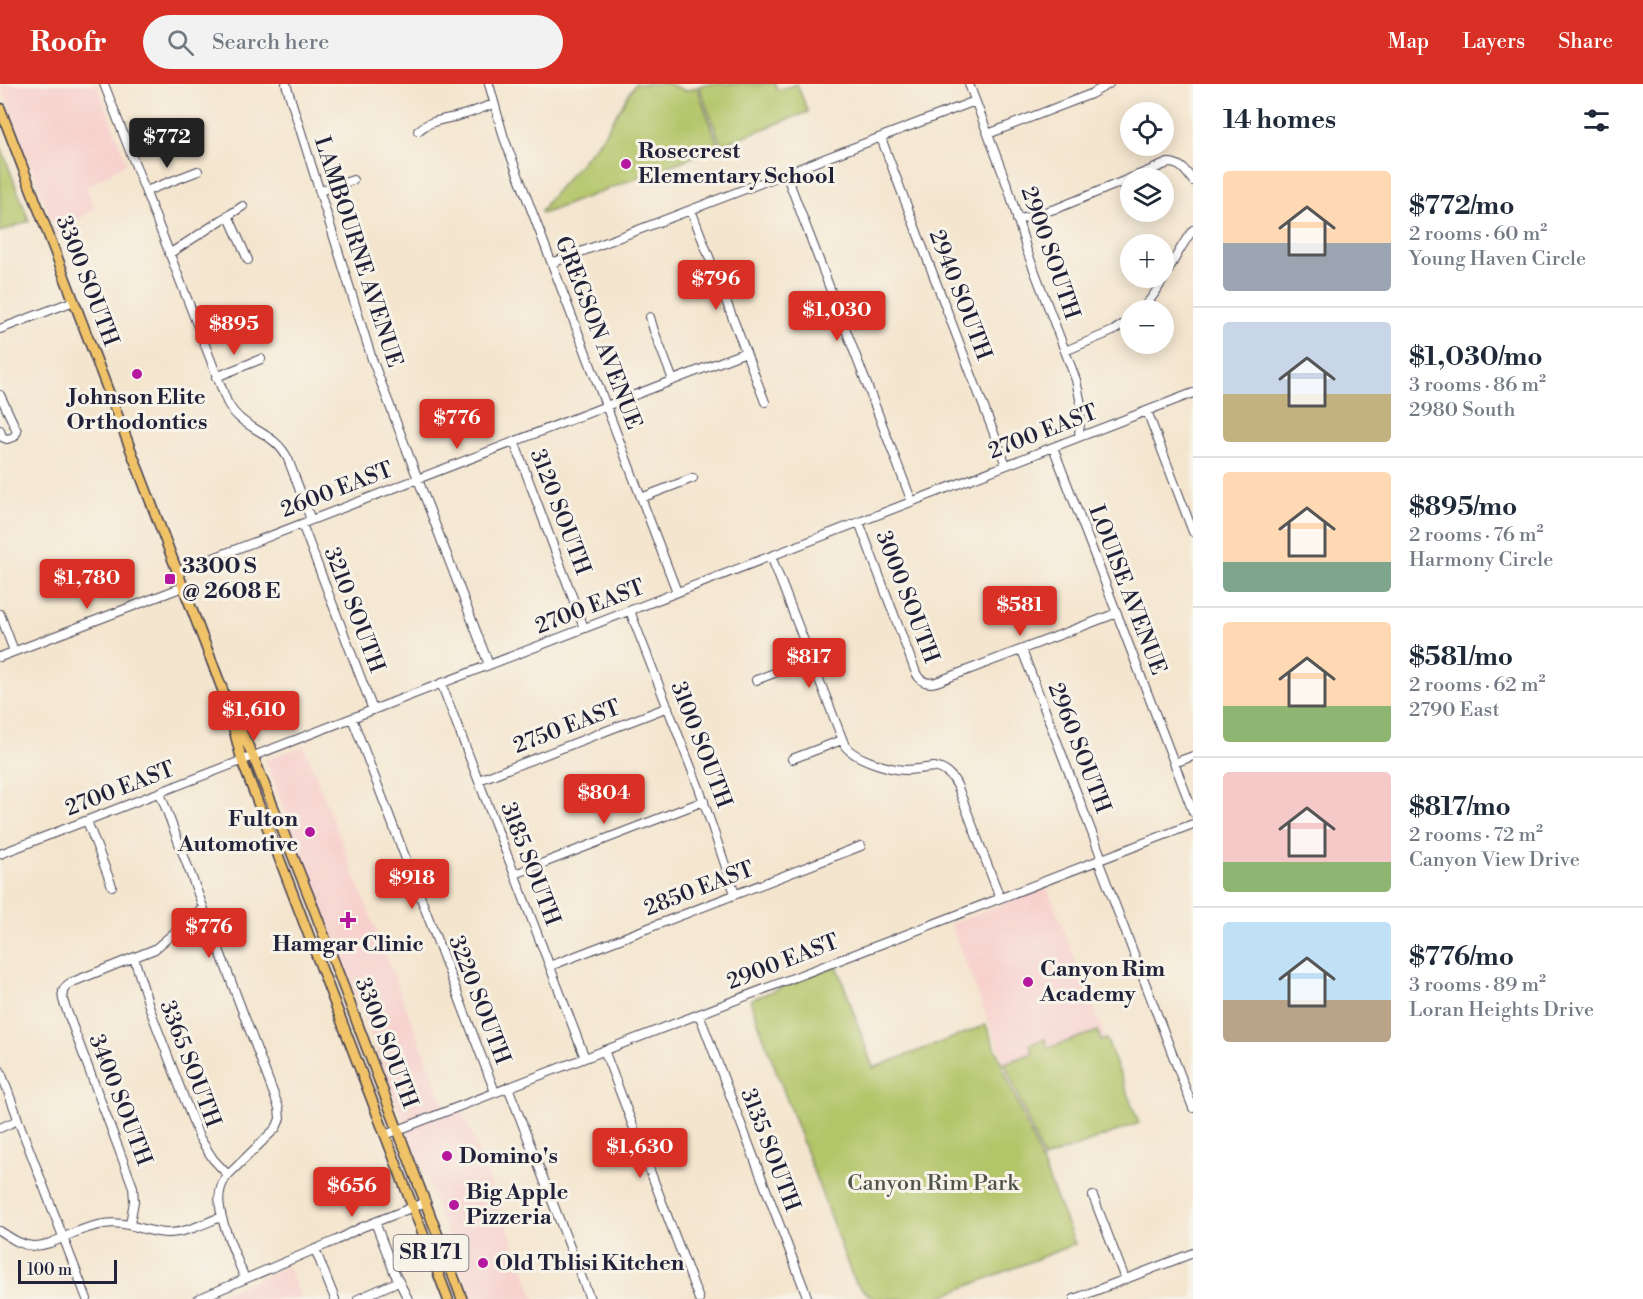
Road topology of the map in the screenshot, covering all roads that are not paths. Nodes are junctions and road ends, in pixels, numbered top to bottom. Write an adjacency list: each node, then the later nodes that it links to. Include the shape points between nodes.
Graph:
1 (104, 84): 16 (street, 3210 SOUTH)
2 (286, 84): 17 (street, LAMBOURNE AVENUE)
3 (489, 84): 7 (street, GREGSON AVENUE)
4 (969, 84): 6 (street, 2900 SOUTH)
5 (1108, 84): 10 (street)
6 (975, 101): 10 (street, 2900 SOUTH); 11 (street)
7 (494, 104): 9 (street, via 432,122); 25 (street, GREGSON AVENUE)
8 (0, 108): 27 (main road, 3300 SOUTH / SR 171)
9 (418, 131)
10 (988, 134): 21 (street, 2900 SOUTH)
11 (881, 138): 13 (street); 46 (street, 2940 SOUTH)
12 (198, 171): 16 (street)
13 (786, 174): 19 (street); 50 (street)
14 (353, 180): 17 (street)
15 (1193, 181): 21 (street, via 1179,165 1164,164 1058,208)
16 (146, 191): 23 (street, 3210 SOUTH)
17 (320, 191): 47 (street, LAMBOURNE AVENUE, via 358,318)
18 (243, 206): 20 (street)
19 (691, 210): 25 (street); 32 (street)
20 (228, 216): 23 (street); 24 (street)
21 (1017, 220): 31 (street, 2900 SOUTH)
22 (1193, 230): 26 (street)
23 (169, 254): 34 (street, 3210 SOUTH)
24 (248, 260)
25 (552, 263): 39 (street, GREGSON AVENUE)
26 (1150, 300)
27 (74, 301): 30 (street); 56 (main road, 3300 SOUTH / SR 171)
28 (650, 317): 35 (street)
29 (1120, 326): 31 (street)
30 (0, 330)
31 (1065, 351): 43 (street, 2900 SOUTH, via 1080,397)
32 (746, 352): 35 (street, 2600 EAST); 38 (street)
33 (261, 359): 34 (street)
34 (216, 377): 51 (street, 3210 SOUTH, via 233,413 279,446 285,455)
35 (672, 380): 39 (street, 2600 EAST)
36 (1193, 393): 40 (street, 2700 EAST)
37 (0, 395): 41 (street)
38 (765, 402)
39 (606, 406): 44 (street, 2600 EAST); 49 (street, GREGSON AVENUE)
40 (1147, 411): 43 (street, 2700 EAST); 54 (street)
41 (10, 417): 42 (street); 42 (street, via 16,434 4,439)
42 (0, 430)
43 (1079, 437): 45 (street, 2700 EAST)
44 (514, 441): 47 (street, 2600 EAST); 62 (street, 3120 SOUTH)
45 (1053, 447): 46 (street, 2700 EAST); 61 (street, LOUISE AVENUE)
46 (1006, 465): 50 (street, 2700 EAST)
47 (418, 478): 51 (street, 2600 EAST); 67 (street, LAMBOURNE AVENUE)
48 (693, 478): 49 (street)
49 (642, 498): 58 (street, GREGSON AVENUE)
50 (912, 502): 52 (street, 2700 EAST)
51 (310, 520): 53 (street, 2600 EAST)
52 (859, 522): 55 (street, 2700 EAST); 63 (street, 3000 SOUTH, via 920,679 932,683)
53 (302, 524): 56 (street, 2600 EAST); 72 (street, 3210 SOUTH)
54 (1193, 532)
55 (771, 556): 58 (street, 2700 EAST); 66 (street)
56 (177, 572): 57 (main road, 3300 SOUTH / SR 171)
57 (183, 587): 64 (street); 70 (main road, 3300 SOUTH / SR 171)
58 (677, 592): 59 (street, 2700 EAST)
59 (630, 610): 62 (street, 2700 EAST); 71 (street, 3100 SOUTH)
60 (0, 614): 64 (street)
61 (1117, 614): 63 (street); 79 (street, LOUISE AVENUE)
62 (584, 628): 67 (street, 2700 EAST)
63 (1022, 650): 88 (street, 2960 SOUTH)
64 (14, 651): 65 (street)
65 (0, 657)
66 (811, 659): 68 (street); 74 (street)
67 (489, 665): 69 (street, 2700 EAST)
68 (756, 680)
69 (441, 683): 72 (street, 2700 EAST); 80 (street, 3185 SOUTH)
70 (228, 704): 75 (main road, 3300 SOUTH / SR 171); 78 (main road, 3300 SOUTH / SR 171)
71 (668, 707): 80 (street, 2750 EAST); 82 (street, 3100 SOUTH)
72 (373, 710): 73 (street, 2700 EAST)
73 (352, 718): 75 (street, 2700 EAST); 101 (street, 3220 SOUTH)
74 (842, 740): 77 (street); 92 (street, via 851,752 867,761 902,770 939,768 951,776)
75 (254, 756): 78 (street, 2700 EAST); 105 (main road, 3300 SOUTH / SR 171)
76 (1193, 756): 79 (street)
77 (792, 759)
78 (242, 760): 81 (street, 2700 EAST); 106 (main road, 3300 SOUTH / SR 171)
79 (1174, 763): 83 (street, LOUISE AVENUE)
80 (479, 780): 89 (street, 3185 SOUTH)
81 (160, 794): 84 (street, 2700 EAST); 93 (street)
82 (704, 801): 89 (street); 91 (street, 3100 SOUTH)
83 (1193, 812)
84 (87, 821): 87 (street, 2700 EAST); 90 (street)
85 (1193, 824): 88 (street, 2900 EAST)
86 (861, 846): 91 (street, 2850 EAST)
87 (0, 854)
88 (1100, 860): 92 (street, 2900 EAST); 102 (street, 2960 SOUTH)
89 (515, 873): 95 (street, 3185 SOUTH)
90 (112, 886)
91 (735, 894): 95 (street, 2850 EAST)
92 (1000, 898): 96 (street, 2900 EAST)
93 (203, 908): 94 (street, via 159,946); 107 (street, via 280,1113 269,1136)
94 (134, 958): 107 (street, 3365 SOUTH, via 199,1137); 113 (street, 3400 SOUTH, via 73,982 62,994 133,1187)
95 (550, 966): 98 (street, 3185 SOUTH)
96 (699, 1014): 97 (street, 2900 EAST); 130 (street, 3135 SOUTH)
97 (604, 1050): 98 (street, 2900 EAST); 129 (street)
98 (585, 1058): 100 (street, 2900 EAST)
99 (0, 1070): 103 (street)
100 (508, 1087): 101 (street, 2900 EAST); 128 (street)
101 (495, 1092): 105 (street, 2900 EAST)
102 (1193, 1108)
103 (18, 1120): 104 (street); 115 (street)
104 (0, 1128)
105 (398, 1130): 106 (street, 2900 EAST); 109 (main road, 3300 SOUTH / SR 171)
106 (385, 1135): 110 (main road, 3300 SOUTH / SR 171)
107 (228, 1175): 111 (street, via 219,1192)
108 (1093, 1196): 119 (street)
109 (426, 1202): 110 (street); 127 (main road, 3300 SOUTH / SR 171)
110 (413, 1207): 112 (street); 126 (main road, 3300 SOUTH / SR 171)
111 (222, 1217): 113 (street, via 170,1233); 118 (street)
112 (375, 1222): 116 (street); 120 (street)
113 (130, 1224): 115 (street, via 105,1224)
114 (0, 1231): 115 (street, via 31,1246)
115 (63, 1238): 121 (street)
116 (315, 1249): 118 (street); 123 (street)
117 (1193, 1253): 119 (street)
118 (245, 1279): 122 (street)
119 (1125, 1279): 131 (street)
120 (399, 1281): 124 (street); 125 (street)
121 (87, 1299)
122 (198, 1299)
123 (335, 1299)
124 (358, 1299)
125 (408, 1299)
126 (448, 1299)
127 (462, 1299)
128 (590, 1299)
129 (699, 1299)
130 (808, 1299)
131 (1074, 1299)

